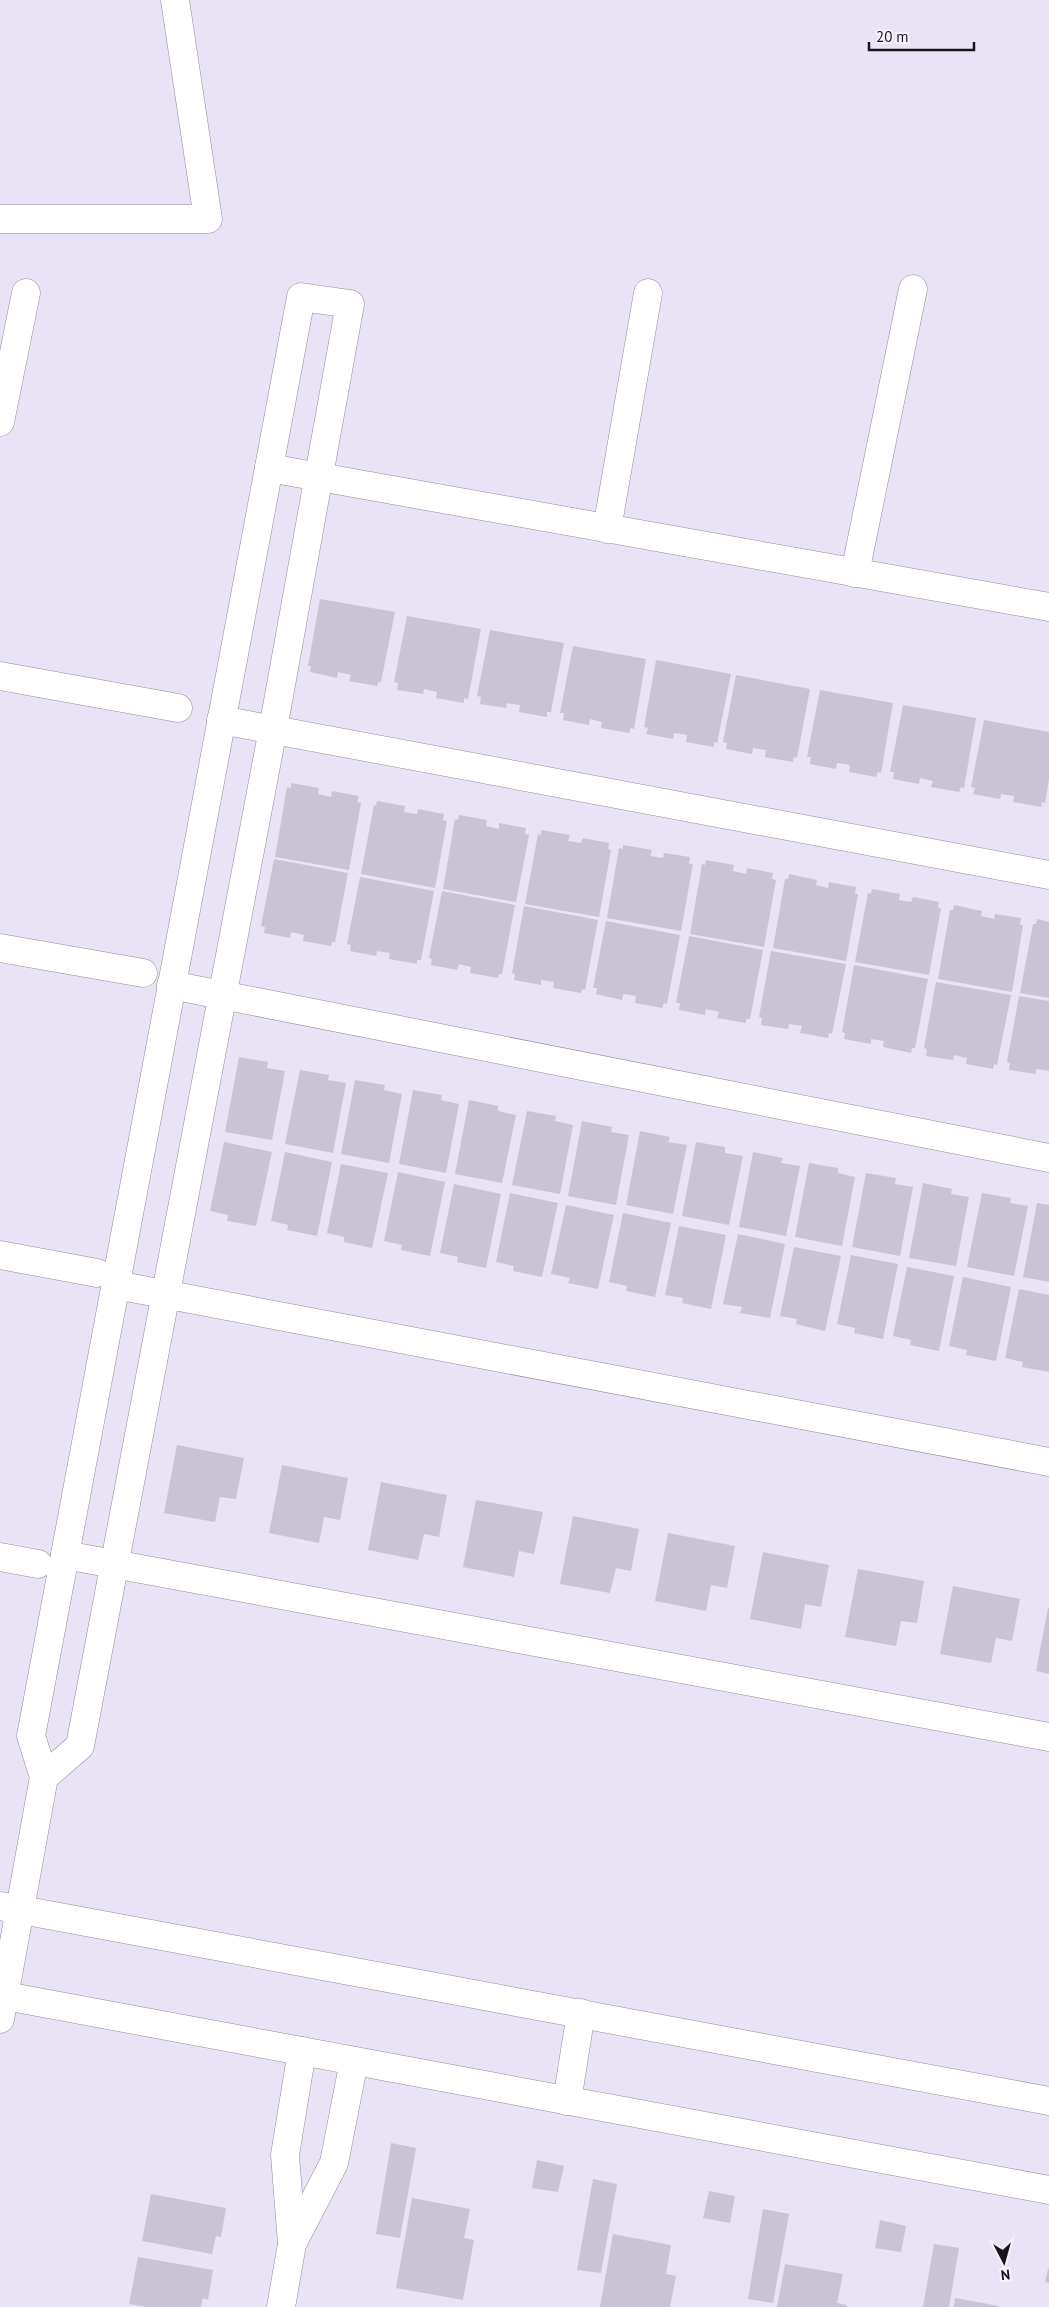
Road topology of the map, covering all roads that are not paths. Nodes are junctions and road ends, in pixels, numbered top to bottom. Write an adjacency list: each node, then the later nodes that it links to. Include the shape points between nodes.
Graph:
1 (175, 0): 2 (street, via 208,220)
2 (0, 219)
3 (913, 289): 10 (street)
4 (26, 293): 6 (street)
5 (648, 293): 9 (street)
6 (0, 422)
7 (269, 468): 8 (street); 8 (street, via 300,296 350,304); 14 (street)
8 (318, 477): 9 (street); 15 (street)
9 (607, 529): 10 (street)
10 (856, 573): 11 (street)
11 (1049, 607)
12 (0, 676): 13 (street)
13 (178, 708)
14 (221, 720): 15 (street); 19 (street)
15 (272, 729): 16 (street); 20 (street)
16 (1049, 875)
17 (0, 948): 18 (street)
18 (143, 973)
19 (171, 985): 20 (street); 23 (street)
20 (222, 994): 21 (street); 24 (street)
21 (1049, 1158)
22 (0, 1255): 23 (street)
23 (106, 1279): 24 (street); 26 (street)
24 (166, 1295): 25 (street); 29 (street)
25 (1049, 1462)
26 (65, 1554): 29 (street); 31 (street, via 31,1736)
27 (0, 1557): 28 (street)
28 (38, 1564)
29 (115, 1564): 30 (street); 31 (street, via 80,1746)
30 (1049, 1737)
31 (44, 1777): 32 (street)
32 (10, 1908): 33 (street); 34 (street)
33 (1, 2003): 35 (street)
34 (581, 2014): 37 (street); 38 (street)
35 (302, 2051): 36 (street); 40 (street, via 285,2155)
36 (354, 2061): 37 (street); 40 (street, via 334,2163)
37 (567, 2100): 39 (street)
38 (1049, 2101)
39 (1049, 2190)
40 (292, 2244): 41 (street)
41 (281, 2307)

